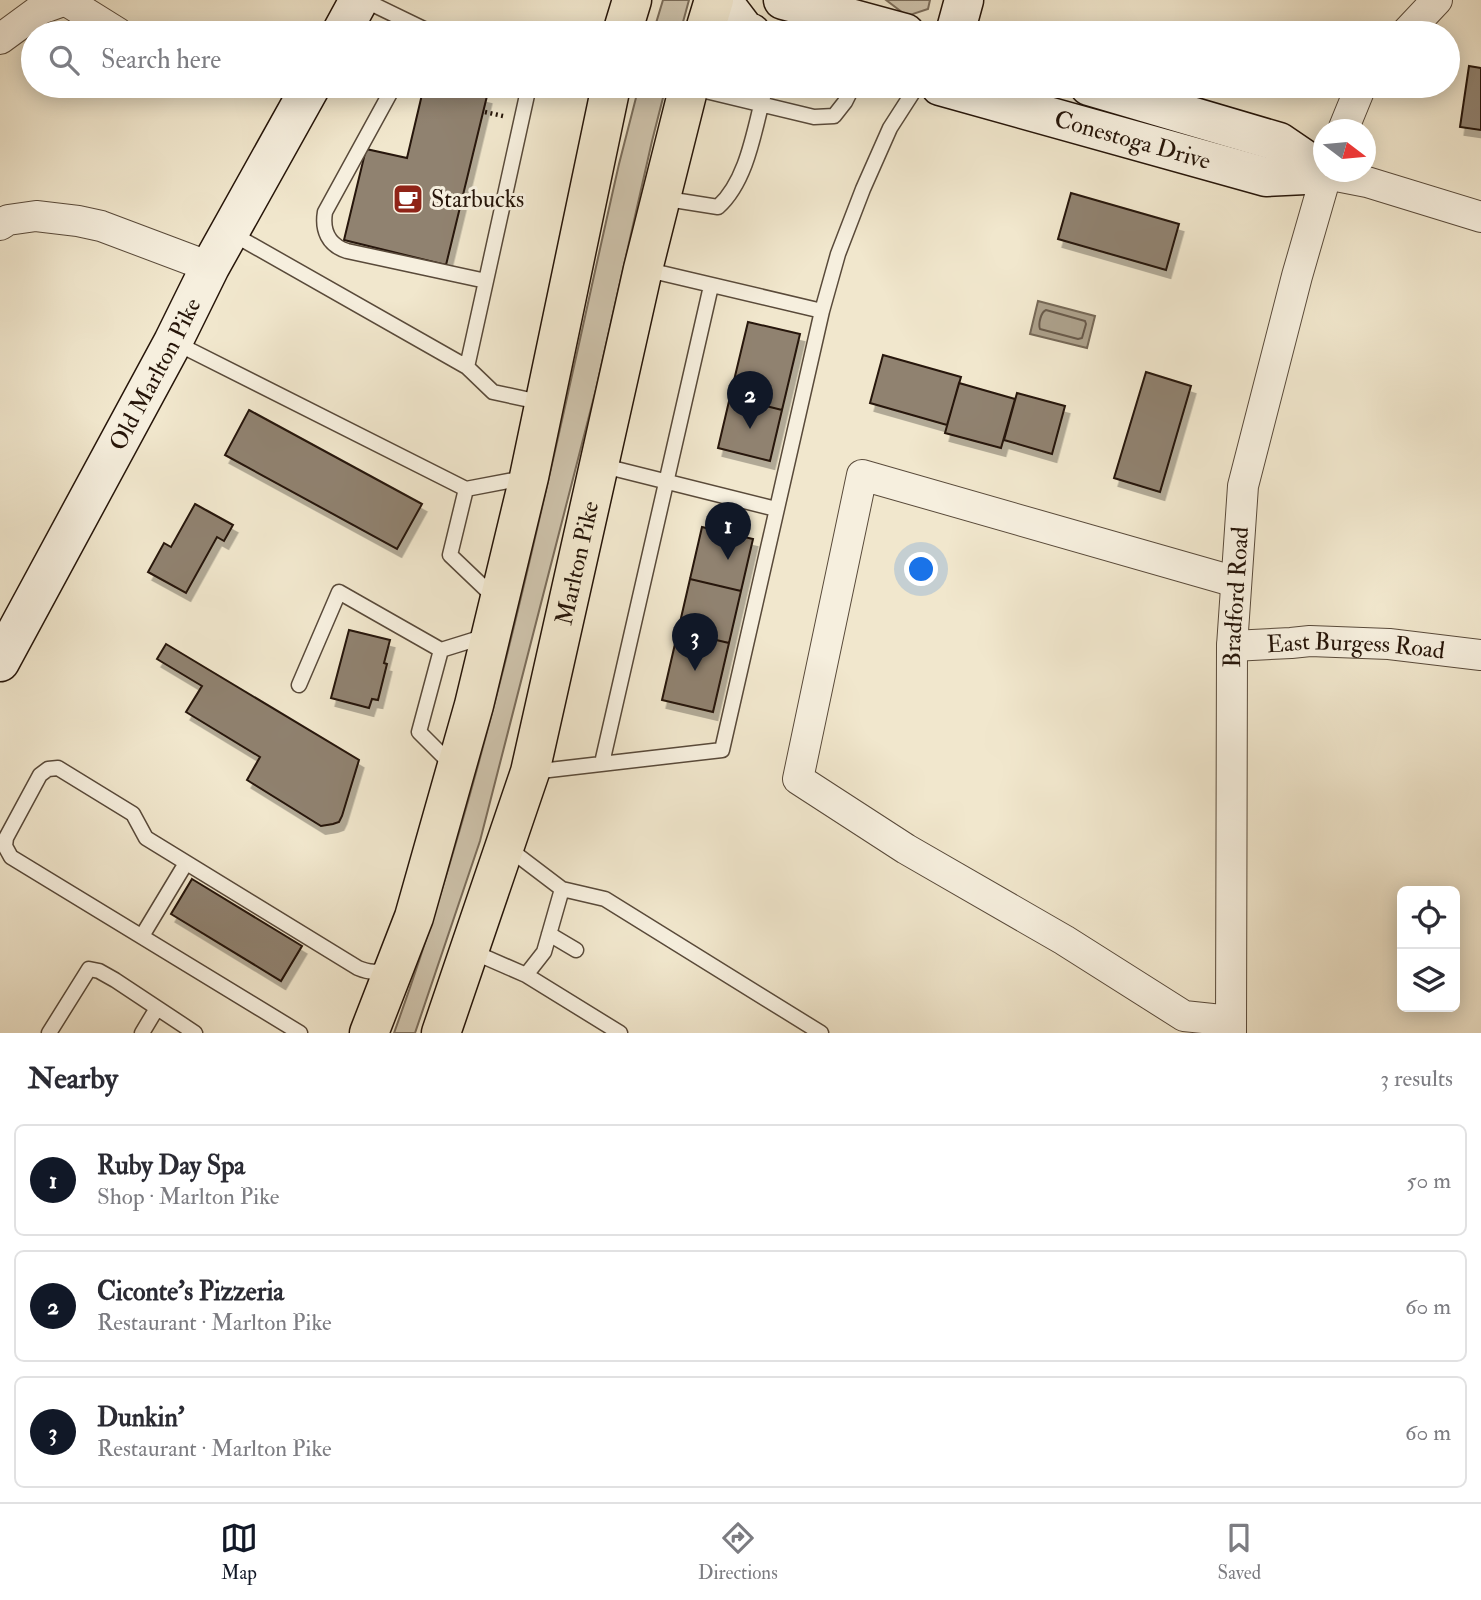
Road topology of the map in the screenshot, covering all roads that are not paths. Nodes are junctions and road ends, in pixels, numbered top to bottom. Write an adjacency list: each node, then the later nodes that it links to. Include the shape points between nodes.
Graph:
1 (65, 0): 7 (street); 8 (street)
2 (362, 0): 9 (street); 10 (lane)
3 (783, 0): 12 (street)
4 (964, 0): 13 (street)
5 (1437, 0): 14 (street)
6 (718, 7): 11 (street)
7 (25, 21)
8 (99, 21)
9 (349, 21)
10 (407, 21)
11 (734, 21)
12 (877, 21)
13 (958, 21)
14 (1417, 21)
15 (21, 24): 16 (street)
16 (0, 39)
17 (304, 98): 38 (street, Old Marlton Pike)
18 (387, 98): 41 (lane, via 325,212 327,236 346,251)
19 (525, 98): 41 (lane)
20 (608, 98): 46 (highway)
21 (686, 98): 35 (highway, Marlton Pike)
22 (734, 98): 29 (lane)
23 (763, 98): 29 (lane)
24 (847, 98): 29 (lane, via 834,116 814,117)
25 (910, 98): 43 (lane, via 890,128 863,189)
26 (983, 98): 32 (street, Conestoga Drive, via 1266,177)
27 (1130, 98): 31 (street, Conestoga Drive, via 1279,142)
28 (1356, 98): 30 (street)
29 (761, 105): 35 (lane, via 744,166 729,197 718,207)
30 (1348, 119)
31 (1313, 164)
32 (1313, 174)
33 (1323, 182): 52 (street, Bradford Road, via 1243,486)
34 (1367, 182): 36 (street, Conestoga Drive)
35 (660, 198): 40 (highway, Marlton Pike)
36 (1481, 217)
37 (0, 225): 39 (street, via 36,216 78,221)
38 (229, 233): 39 (street, Old Marlton Pike); 45 (lane)
39 (210, 267): 44 (street, Old Marlton Pike)
40 (643, 269): 42 (lane); 47 (highway, Marlton Pike)
41 (486, 281): 45 (lane)
42 (711, 286): 43 (lane); 49 (lane)
43 (821, 312): 51 (lane)
44 (173, 342): 50 (lane); 57 (street, Old Marlton Pike)
45 (467, 367): 46 (lane, via 493,392)
46 (544, 403): 48 (highway)
47 (599, 464): 49 (lane); 61 (highway, Marlton Pike)
48 (529, 477): 50 (lane); 53 (highway)
49 (667, 482): 51 (lane); 59 (lane)
50 (466, 489): 53 (lane, via 450,555)
51 (776, 509): 59 (lane, via 722,750)
52 (1236, 582): 54 (street, Bradford Road); 73 (street, via 862,475 798,779 1184,1016)
53 (495, 618): 55 (lane); 60 (highway)
54 (1232, 646): 56 (street, East Burgess Road, via 1310,640); 73 (street, Bradford Road)
55 (441, 650): 58 (lane, via 340,592); 60 (lane, via 419,732)
56 (1481, 654)
57 (0, 662)
58 (299, 685)
59 (602, 763): 61 (lane)
60 (456, 769): 70 (highway, via 414,917)
61 (530, 772): 63 (highway, Marlton Pike)
62 (2, 845): 64 (lane, via 40,775 58,768 133,814 146,838); 67 (lane, via 11,857)
63 (505, 845): 65 (lane); 68 (highway, Marlton Pike)
64 (186, 863): 67 (lane); 70 (lane, via 358,968 383,971)
65 (562, 889): 66 (lane); 81 (lane, via 605,899)
66 (549, 934): 69 (lane); 71 (lane, via 544,952)
67 (142, 936): 77 (lane)
68 (470, 950): 71 (lane); 79 (highway, Marlton Pike)
69 (576, 950)
70 (396, 962): 78 (highway)
71 (526, 975): 80 (lane)
72 (157, 1008): 74 (lane, via 89,969); 75 (lane); 76 (lane)
73 (1231, 1027)
74 (49, 1033)
75 (142, 1033)
76 (195, 1033)
77 (300, 1033)
78 (369, 1033)
79 (441, 1033)
80 (620, 1033)
81 (821, 1033)

